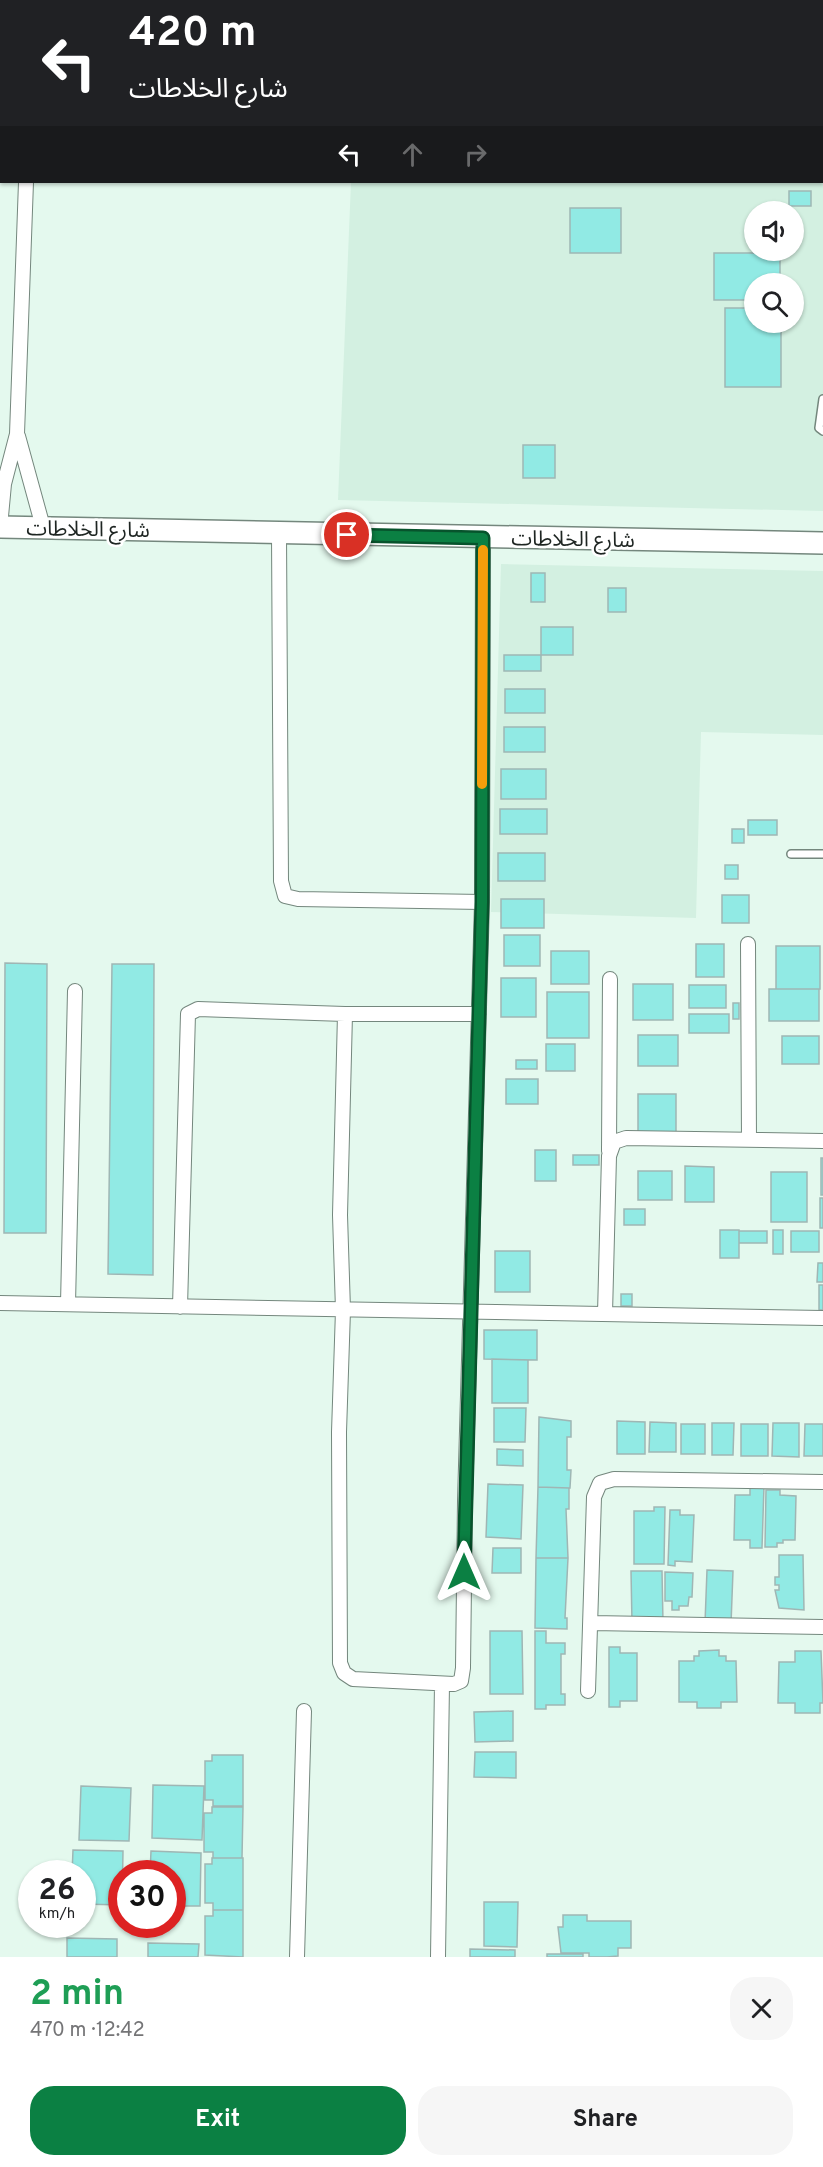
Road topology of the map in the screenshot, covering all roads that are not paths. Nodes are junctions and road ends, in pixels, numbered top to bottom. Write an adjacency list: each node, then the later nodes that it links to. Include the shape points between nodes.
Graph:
1 (26, 183): 4 (street)
2 (823, 399): 3 (lane, via 819,428)
3 (823, 431)
4 (17, 434): 5 (street, via 4,484); 6 (street)
5 (0, 527): 6 (main road, شارع الخلاطات)
6 (43, 527): 7 (main road, شارع الخلاطات)
7 (279, 534): 8 (main road, شارع الخلاطات); 12 (street, via 281,881 285,896)
8 (483, 538): 9 (main road, شارع الخلاطات); 12 (street)
9 (823, 543)
10 (791, 854): 11 (lane)
11 (823, 854)
12 (482, 902): 17 (street)
13 (748, 944): 18 (street)
14 (610, 979): 20 (street)
15 (75, 991): 22 (street)
16 (345, 1014): 17 (street); 23 (street, via 198,1009 188,1014); 24 (street, via 340,1215)
17 (479, 1014): 25 (street)
18 (749, 1140): 19 (street); 20 (street, via 626,1138 614,1142)
19 (823, 1141)
20 (609, 1156): 26 (street)
21 (0, 1303): 22 (street)
22 (68, 1304): 23 (street)
23 (180, 1307): 24 (street)
24 (343, 1310): 25 (street); 31 (street, via 338,1597 342,1670 365,1681)
25 (471, 1312): 26 (street); 31 (street, via 463,1673 458,1683)
26 (605, 1314): 27 (street)
27 (823, 1318)
28 (823, 1482): 29 (street, via 614,1479 600,1484 594,1497)
29 (592, 1623): 30 (street); 32 (street)
30 (823, 1628)
31 (442, 1684): 35 (street)
32 (588, 1691)
33 (304, 1711): 34 (street)
34 (297, 1957)
35 (438, 1957)

